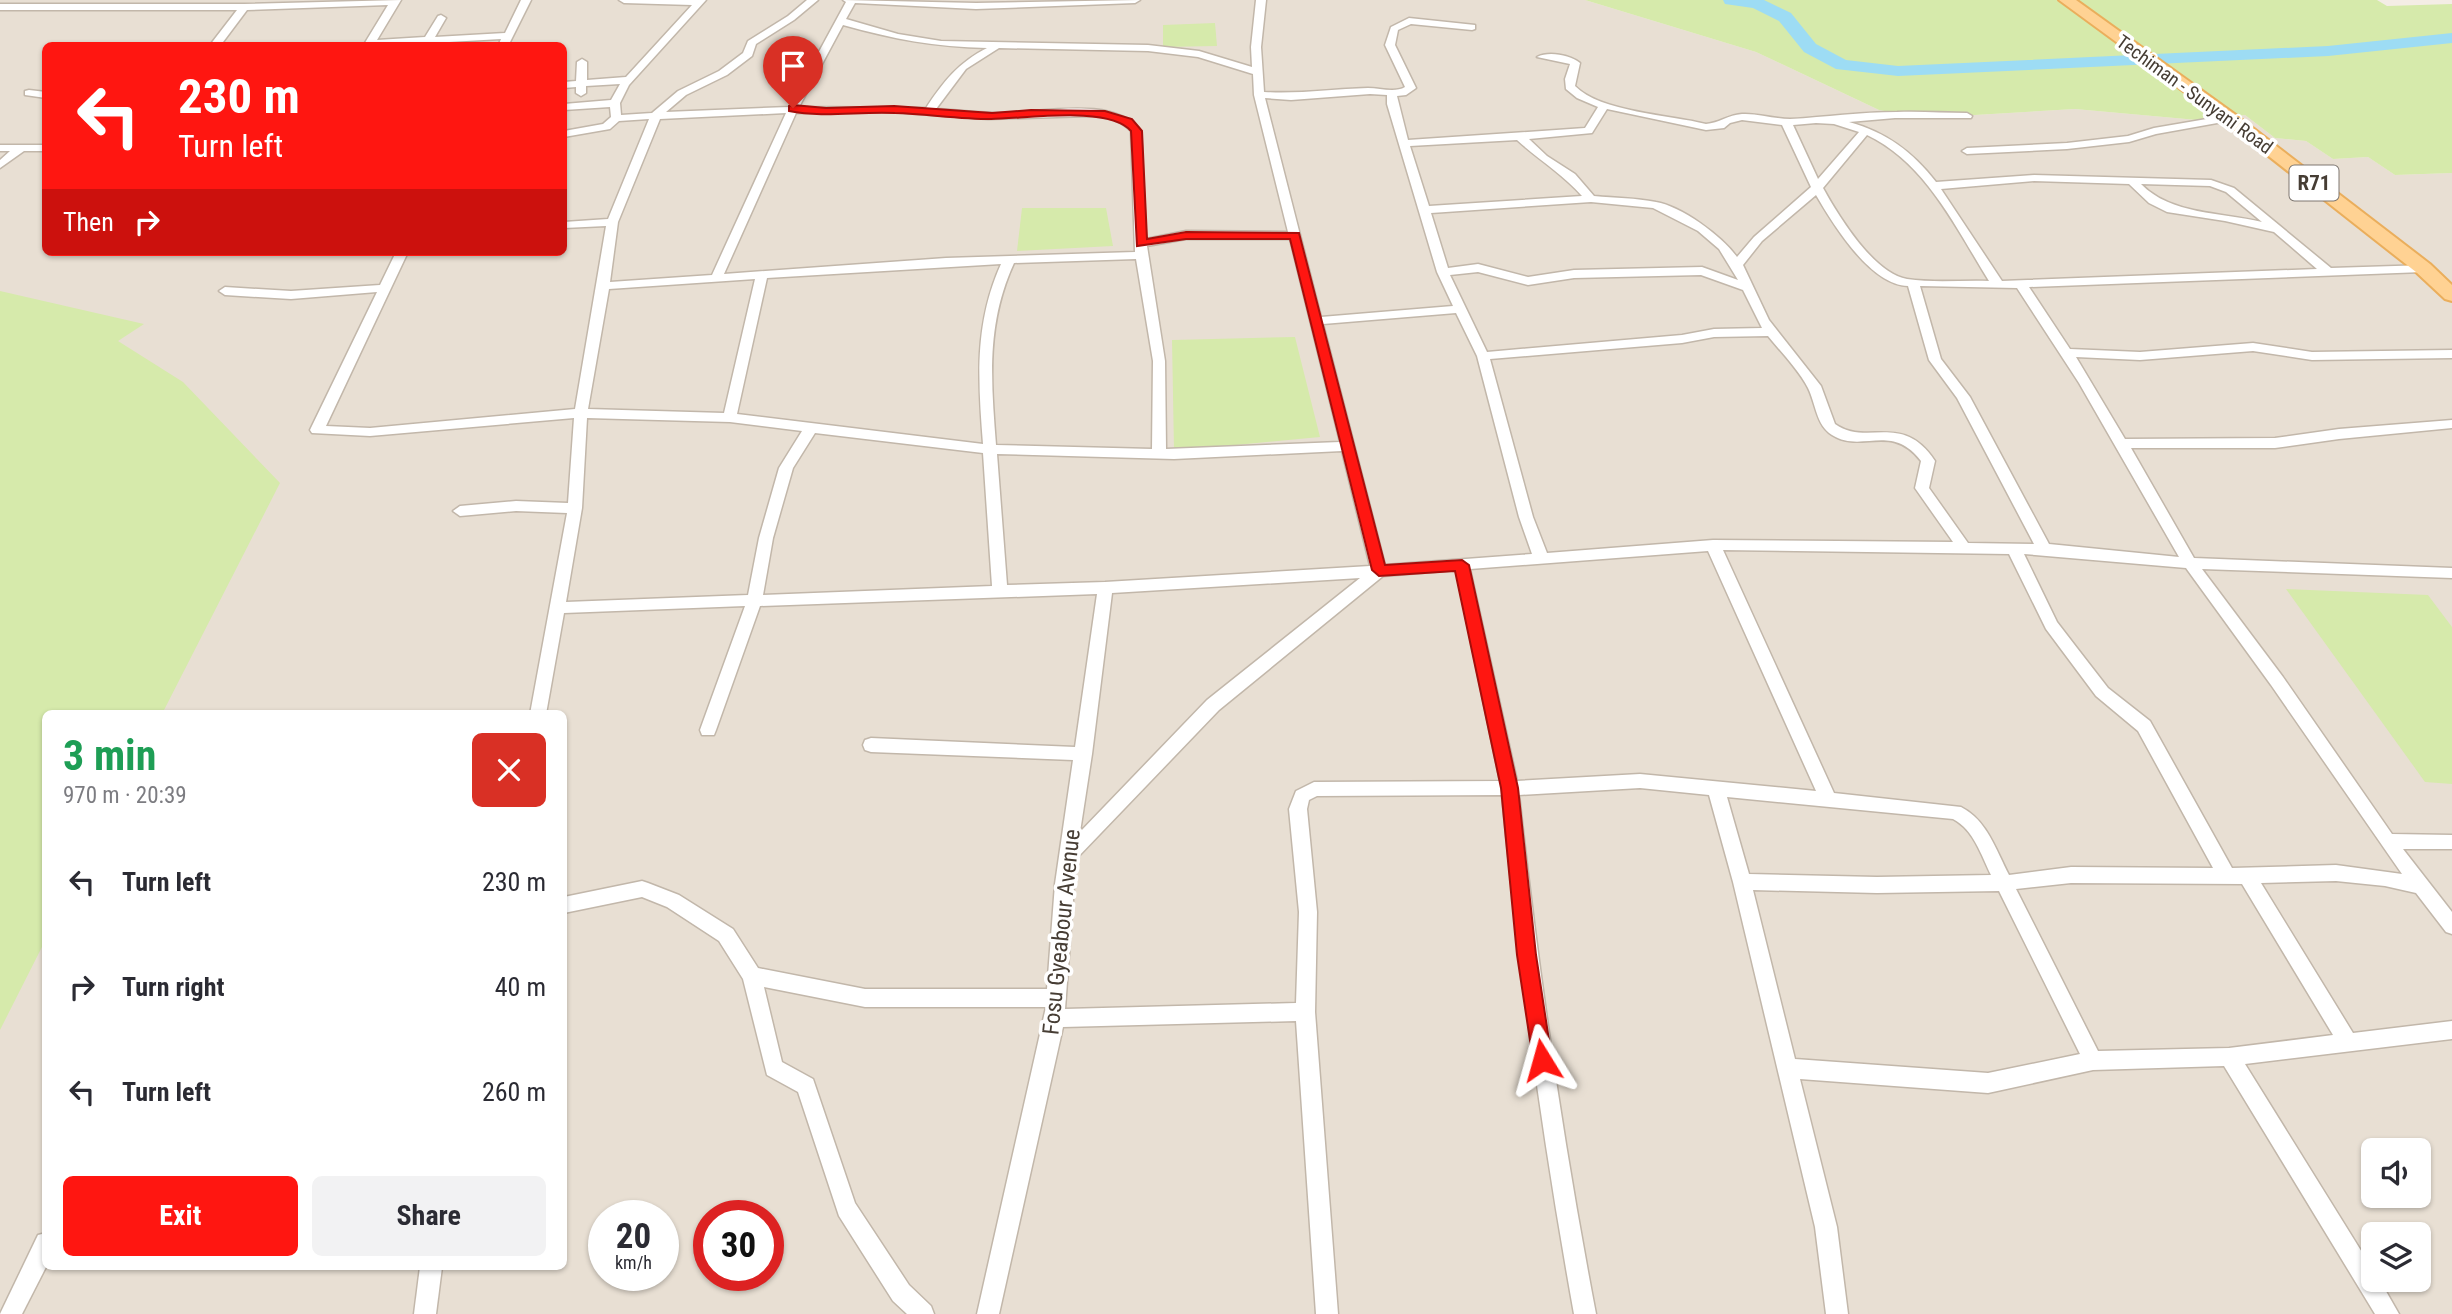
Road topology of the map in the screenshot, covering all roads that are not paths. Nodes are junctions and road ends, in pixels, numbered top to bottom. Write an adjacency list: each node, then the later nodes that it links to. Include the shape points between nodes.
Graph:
1 (526, 0): 16 (street)
2 (624, 0): 9 (street)
3 (813, 0): 38 (street, via 751,43 751,51 723,73 682,93)
4 (851, 0): 5 (street, via 976,6); 14 (street)
5 (1135, 0)
6 (1261, 0): 24 (street)
7 (2066, 0): 41 (main road, Techiman - Sunyani Road / R71)
8 (396, 1): 12 (street); 18 (street)
9 (700, 1): 25 (street)
10 (228, 3): 11 (street); 12 (street)
11 (0, 7)
12 (244, 7): 17 (street)
13 (441, 18): 19 (street)
14 (841, 21): 21 (street, via 897,37); 36 (street)
15 (1472, 27): 28 (street, via 1409,21 1394,29 1390,46 1411,88)
16 (505, 41): 20 (street)
17 (217, 42)
18 (369, 42)
19 (428, 42)
20 (466, 42)
21 (996, 47): 24 (street, via 1148,48 1199,54); 37 (street, via 968,61)
22 (1542, 57): 34 (street, via 1575,63 1571,89)
23 (582, 62): 26 (street)
24 (1258, 72): 31 (street)
25 (629, 80): 26 (street); 32 (street)
26 (581, 84): 27 (street); 33 (street)
27 (567, 85)
28 (1392, 92): 31 (street); 47 (street)
29 (29, 93): 30 (street)
30 (42, 95)
31 (1259, 95): 61 (street)
32 (615, 103): 33 (street); 40 (street)
33 (580, 106): 35 (street)
34 (1604, 106): 43 (street, via 1706,127 1736,117); 46 (street, via 1588,131)
35 (567, 107)
36 (793, 108): 37 (street); 38 (street); 72 (street)
37 (929, 112): 63 (street, via 1105,114 1128,121 1136,131)
38 (656, 115): 40 (street); 58 (street)
39 (1968, 116): 42 (street)
40 (616, 118): 45 (street, via 606,127)
41 (2230, 118): 51 (street, via 2129,139); 68 (main road, Techiman - Sunyani Road / R71)
42 (1832, 120): 43 (street); 44 (street)
43 (1786, 122): 55 (street)
44 (1865, 131): 54 (street, via 1898,148); 55 (street)
45 (567, 134)
46 (1520, 137): 47 (street); 56 (street, via 1571,176)
47 (1404, 143): 57 (street)
48 (0, 148): 49 (street)
49 (21, 148): 50 (street); 52 (street)
50 (42, 148)
51 (1967, 151)
52 (0, 165)
53 (2133, 182): 54 (street, via 2034,178); 60 (street, via 2147,198 2168,209); 60 (street, via 2220,185)
54 (1932, 186): 75 (street)
55 (1816, 188): 64 (street, via 1764,233); 73 (street, via 1857,250 1891,278)
56 (1591, 199): 57 (street); 62 (street, via 1656,205 1702,229)
57 (1424, 210): 69 (street)
58 (612, 222): 59 (street); 76 (street)
59 (567, 225)
60 (2275, 229): 70 (street)
61 (1295, 236): 63 (street, via 1186,235); 82 (street)
62 (1723, 246): 64 (street); 67 (street)
63 (1141, 250): 66 (street); 94 (street, via 1159,361)
64 (1751, 251): 67 (street)
65 (400, 256): 77 (street)
66 (1009, 260): 71 (street); 93 (street, via 995,291 984,368)
67 (1737, 265): 78 (street)
68 (2423, 268): 70 (street); 79 (main road, Techiman - Sunyani Road / R71)
69 (1443, 272): 78 (street, via 1478,268 1528,281 1574,274 1702,271); 81 (street)
70 (2329, 272): 74 (street)
71 (762, 274): 72 (street); 88 (street)
72 (717, 277): 76 (street)
73 (1913, 283): 75 (street); 100 (street, via 1935,360 1963,397)
74 (2021, 284): 75 (street); 84 (street)
75 (1998, 285)
76 (603, 286): 87 (street)
77 (384, 288): 80 (street, via 291,295); 87 (street, via 317,430 370,432)
78 (1748, 288): 83 (street)
79 (2450, 290)
80 (225, 292)
81 (1462, 309): 82 (street); 86 (street)
82 (1315, 321): 92 (street)
83 (1772, 332): 86 (street, via 1714,333); 98 (street, via 1814,386 1829,426 1852,437 1889,436 1915,444 1928,461 1922,488)
84 (2066, 353): 85 (street, via 2140,356 2252,347 2323,356); 91 (street)
85 (2452, 354)
86 (1483, 356): 101 (street)
87 (581, 413): 88 (street); 95 (street)
88 (730, 418): 90 (street)
89 (2452, 424): 91 (street, via 2275,443)
90 (810, 429): 93 (street); 108 (street, via 786,468 765,538)
91 (2120, 444): 102 (street)
92 (1348, 446): 94 (street); 104 (street)
93 (988, 449): 94 (street); 107 (street)
94 (1159, 454)
95 (575, 508): 96 (street, via 516,506); 109 (street)
96 (460, 511)
97 (1713, 545): 98 (street); 101 (street); 116 (street)
98 (1965, 549): 99 (street)
99 (2014, 549): 100 (street); 120 (street, via 2064,643 2102,692 2144,726)
100 (2044, 549): 102 (street)
101 (1541, 557): 103 (street)
102 (2190, 563): 105 (street); 117 (street)
103 (1462, 565): 104 (street); 114 (street)
104 (1379, 570): 106 (street); 119 (street, via 1213,705)
105 (2452, 573)
106 (1105, 588): 107 (street); 113 (street, Fosu Gyeabour Avenue)
107 (1000, 591): 108 (street)
108 (755, 598): 109 (street); 111 (street)
109 (559, 608): 110 (street)
110 (539, 710)
111 (708, 730)
112 (871, 745): 113 (street)
113 (1084, 754): 119 (street, Fosu Gyeabour Avenue)
114 (1510, 788): 115 (street, via 1640,781); 129 (street, via 1314,789 1302,796 1298,809 1308,912); 143 (street, via 1527,955)
115 (1716, 788): 116 (street); 122 (street)
116 (1828, 798): 123 (street, via 1962,815 1978,831)
117 (2387, 842): 118 (street); 124 (street)
118 (2452, 842)
119 (1069, 855): 128 (street, Fosu Gyeabour Avenue)
120 (2227, 876): 121 (street); 123 (street, via 2071,876)
121 (2247, 876): 124 (street, via 2336,873); 132 (street)
122 (1742, 882): 123 (street); 135 (street)
123 (2005, 883): 134 (street)
124 (2420, 886): 126 (street)
125 (567, 904): 127 (street, via 642,889 673,901 726,935)
126 (2452, 926)
127 (752, 976): 128 (street, via 866,998); 140 (street, via 774,1068 806,1086 846,1209 901,1293)
128 (1058, 998): 130 (street, Fosu Gyeabour Avenue)
129 (1306, 1012): 130 (street); 142 (street)
130 (1055, 1018): 141 (street, Fosu Gyeabour Avenue)
131 (2452, 1030): 132 (street)
132 (2348, 1043): 133 (street)
133 (2229, 1057): 134 (street); 145 (street)
134 (2093, 1061): 135 (street, via 1988,1083)
135 (1788, 1068): 144 (street, via 1826,1227)
136 (42, 1251): 138 (street)
137 (431, 1270): 139 (street)
138 (9, 1314)
139 (425, 1314)
140 (923, 1314)
141 (988, 1314)
142 (1327, 1314)
143 (1585, 1314)
144 (1837, 1314)
145 (2389, 1314)

